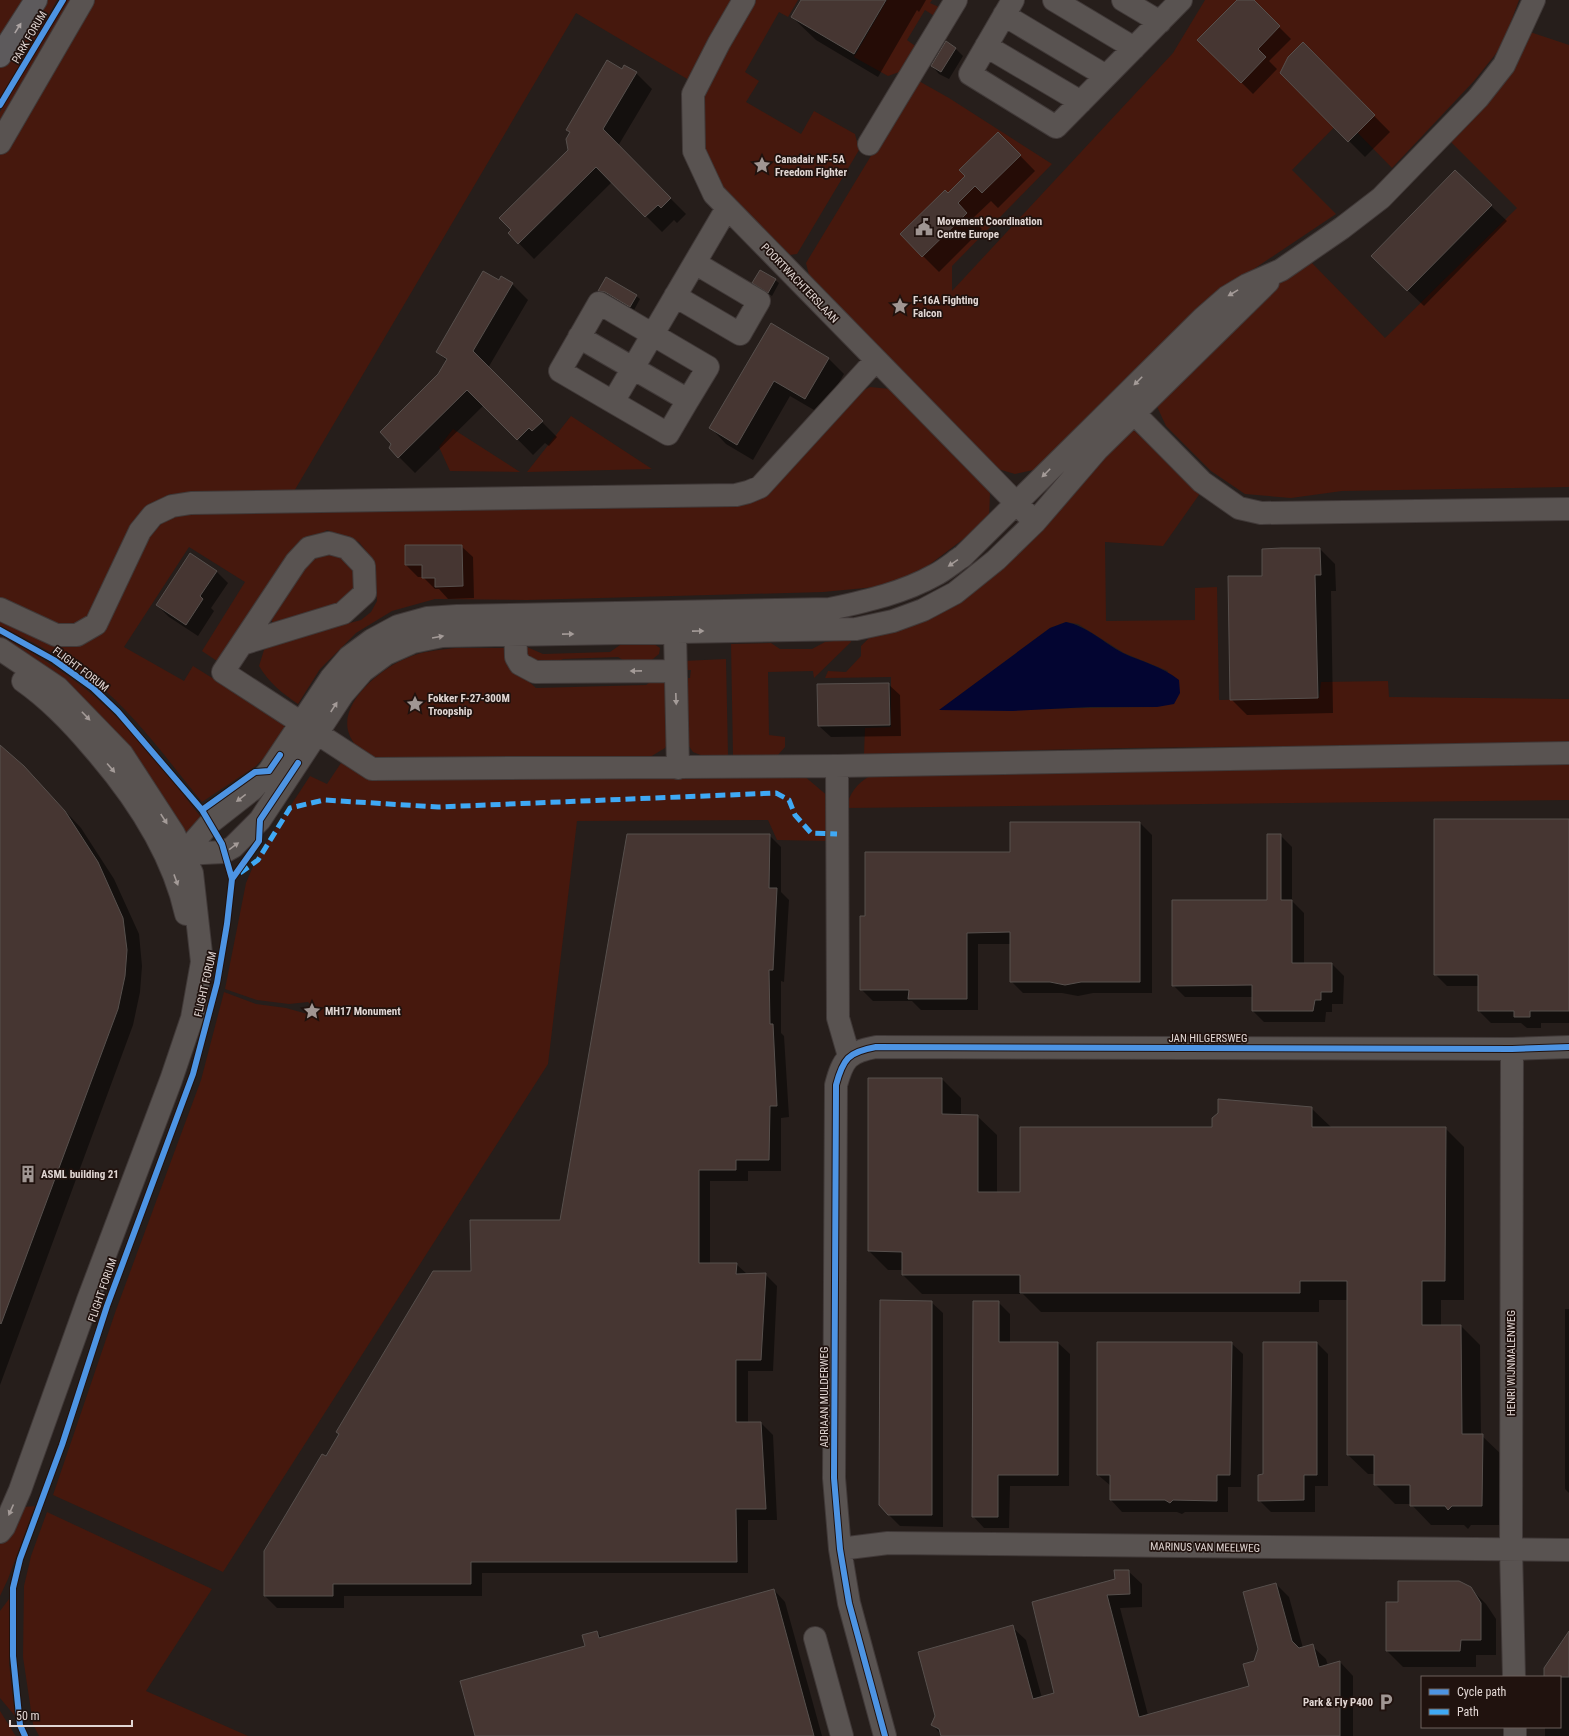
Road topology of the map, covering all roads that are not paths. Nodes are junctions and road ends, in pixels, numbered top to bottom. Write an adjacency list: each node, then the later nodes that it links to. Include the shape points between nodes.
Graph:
1 (36, 0): 13 (main road, PARK FORUM, one-way to 1)
2 (83, 0): 16 (street)
3 (744, 0): 18 (street, POORTWACHTERSLAAN, via 693,94 694,151 714,194)
4 (956, 0): 17 (street)
5 (1054, 0): 12 (street)
6 (1123, 0): 10 (street)
7 (1181, 0): 10 (street)
8 (1534, 0): 27 (street, via 1504,65 1478,98 1382,198 1281,270 1226,297 1203,318)
9 (1008, 7): 11 (street); 14 (street)
10 (1160, 22): 12 (street)
11 (986, 46): 15 (street); 15 (street, via 970,74 1056,128)
12 (1134, 48): 14 (street)
13 (0, 56)
14 (1106, 76): 15 (street)
15 (1081, 102)
16 (0, 143)
17 (869, 144)
18 (727, 208): 19 (street); 23 (street, POORTWACHTERSLAAN)
19 (695, 263): 20 (street); 20 (street, via 759,301 740,334)
20 (675, 296): 21 (street)
21 (653, 334): 22 (street, via 599,303); 24 (street); 25 (street, via 708,367)
22 (579, 337): 24 (street); 26 (street, via 560,371)
23 (876, 360): 28 (street, POORTWACHTERSLAAN); 31 (street, via 760,487 748,492 736,495 206,502 178,505 153,515 140,531 96,624 77,635 56,635)
24 (633, 368): 25 (street); 26 (street)
25 (688, 400): 26 (street, via 668,434)
26 (613, 402)
27 (1127, 406): 28 (street, one-way to 28); 29 (street, via 1202,482 1239,508 1261,513); 30 (street, via 1097,450)
28 (1016, 503): 30 (street, POORTWACHTERSLAAN); 32 (street, one-way to 32, via 963,556 935,575 906,589 877,598 830,609)
29 (1569, 508)
30 (1035, 522): 33 (street, one-way to 30, via 856,628 893,621 923,610 955,593 996,560)
31 (0, 609)
32 (515, 625): 33 (street, one-way to 33); 37 (street, one-way to 32, via 535,672 520,664 516,657); 41 (street, via 413,642 386,654 363,671)
33 (675, 632): 37 (street)
34 (242, 644): 34 (street, via 296,562 309,548 329,543 347,548 364,566 365,593 343,613); 41 (street, via 223,672)
35 (0, 649): 39 (street, FLIGHT FORUM)
36 (0, 666): 38 (street, FLIGHT FORUM)
37 (675, 670): 45 (street, one-way to 45)
38 (28, 685): 39 (street, FLIGHT FORUM); 40 (street, FLIGHT FORUM)
39 (58, 688): 40 (street, FLIGHT FORUM); 46 (street, FLIGHT FORUM, one-way to 46, via 122,754 174,834)
40 (67, 719): 47 (street, FLIGHT FORUM, one-way to 47, via 120,779 147,818 169,860 183,900)
41 (308, 729): 43 (street); 45 (street, via 372,769)
42 (1569, 753): 44 (street)
43 (289, 759): 46 (street, one-way to 46, via 269,771 254,789 211,822); 46 (street, one-way to 43, via 224,852 233,847 260,820)
44 (837, 766): 45 (street); 50 (street, via 838,1018)
45 (678, 768)
46 (183, 854): 47 (street, FLIGHT FORUM, via 192,873)
47 (196, 968): 51 (street, FLIGHT FORUM, via 157,1087 15,1470); 52 (street, FLIGHT FORUM, one-way to 52, via 192,1018 171,1080 20,1490)
48 (1569, 1047): 49 (street, JAN HILGERSWEG)
49 (1512, 1049): 50 (street, JAN HILGERSWEG, via 876,1047 861,1049); 54 (street, HENRI WIJNMALENWEG)
50 (849, 1056): 53 (street, ADRIAAN MULDERWEG, via 843,1063 836,1085 834,1478)
51 (0, 1500)
52 (0, 1532)
53 (840, 1549): 54 (street, MARINUS VAN MEELWEG, via 888,1543); 59 (street, ADRIAAN MULDERWEG, via 849,1603)
54 (1511, 1550): 55 (street, MARINUS VAN MEELWEG); 57 (street, HENRI WIJNMALENWEG)
55 (1569, 1550)
56 (816, 1638): 58 (street)
57 (1514, 1676)
58 (842, 1736)
59 (885, 1736)

